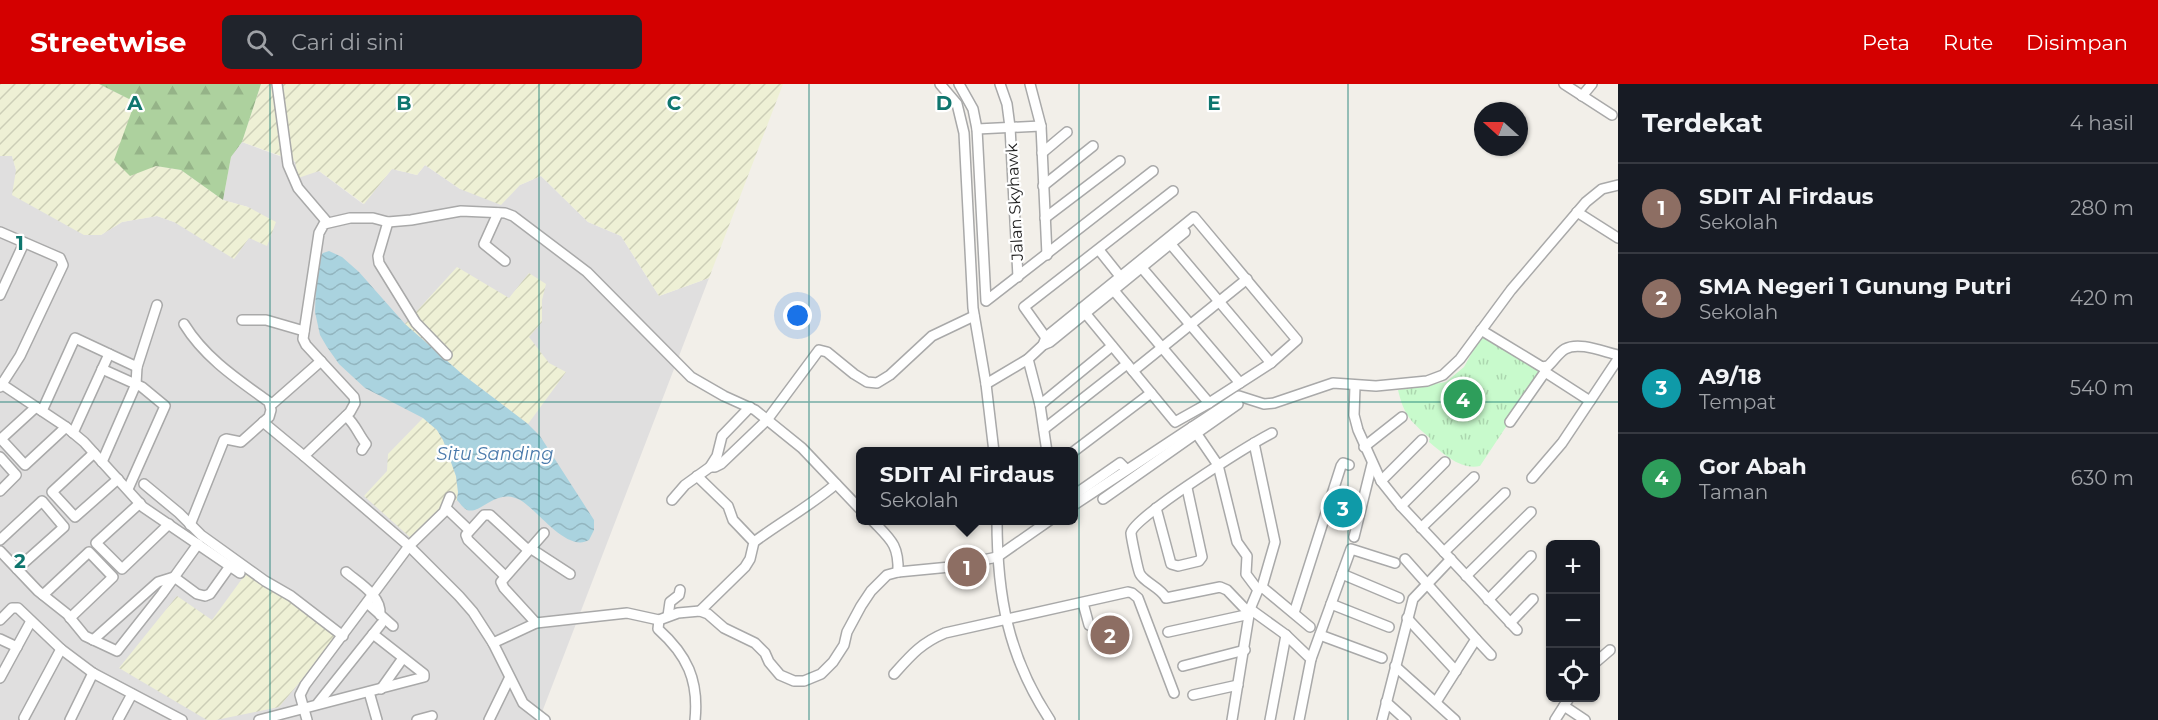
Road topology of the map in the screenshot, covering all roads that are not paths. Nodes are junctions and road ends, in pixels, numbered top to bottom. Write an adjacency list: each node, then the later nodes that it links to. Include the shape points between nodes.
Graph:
1 (277, 84): 24 (street, via 288,165 298,188)
2 (940, 84): 43 (street, via 957,104 964,133)
3 (958, 84): 12 (street, via 973,109)
4 (1000, 84): 11 (street, Jalan Skyhawk)
5 (1030, 84): 10 (street)
6 (1564, 84): 8 (street)
7 (1592, 84): 8 (street)
8 (1582, 96): 9 (street)
9 (1612, 115)
10 (1041, 126): 11 (street); 15 (street)
11 (1010, 128): 12 (street); 34 (street, Jalan Skyhawk)
12 (977, 129): 39 (street)
13 (1067, 132): 15 (street)
14 (1093, 146): 19 (street)
15 (1042, 153): 19 (street)
16 (1120, 161): 23 (street)
17 (1153, 171): 31 (street)
18 (1618, 185): 21 (street, via 1597,192)
19 (1043, 186): 23 (street)
20 (1173, 191): 30 (street)
21 (1576, 212): 27 (street); 47 (street)
22 (498, 213): 25 (street, via 461,211); 32 (street, via 484,244); 73 (street, via 513,216 587,272 691,377)
23 (1045, 218): 31 (street)
24 (327, 222): 25 (street, via 373,218); 48 (street, via 319,233)
25 (388, 222): 53 (street, via 379,263 416,323)
26 (0, 232): 29 (street)
27 (1618, 238)
28 (1168, 242): 33 (street); 35 (street); 36 (street, via 1198,221); 40 (street)
29 (24, 243): 38 (street); 65 (street, via 60,258 63,265 20,356)
30 (1099, 250): 35 (street); 49 (street, via 1024,307)
31 (1047, 255): 34 (street)
32 (505, 261)
33 (1142, 267): 35 (street); 46 (street)
34 (1018, 277): 39 (street)
35 (1122, 279): 37 (street)
36 (1247, 279): 40 (street); 57 (street, via 1297,339)
37 (1111, 288): 42 (street); 51 (street)
38 (0, 294)
39 (986, 301): 43 (street)
40 (1219, 302): 46 (street); 57 (street)
41 (157, 305): 58 (street)
42 (1083, 311): 49 (street); 50 (street)
43 (974, 312): 64 (street); 77 (street, via 932,336 878,383 867,382 827,352 819,351)
44 (242, 320): 48 (street, via 266,320)
45 (184, 324): 71 (street, via 219,365)
46 (1191, 324): 51 (street); 62 (street)
47 (1481, 330): 61 (street); 66 (street, via 1455,365 1436,378)
48 (304, 331): 56 (street, via 306,345)
49 (1046, 342): 55 (street)
50 (1113, 346): 59 (street); 72 (street)
51 (1162, 348): 59 (street); 69 (street)
52 (109, 354): 58 (street); 60 (street); 74 (street, via 75,338)
53 (447, 355)
54 (1618, 357): 61 (street, via 1571,346); 68 (street)
55 (1028, 359): 64 (street); 72 (street)
56 (321, 361): 71 (street); 75 (street, via 354,397 354,406)
57 (1271, 363): 62 (street)
58 (137, 367): 63 (street)
59 (1130, 367): 67 (street); 80 (street)
60 (102, 369): 63 (street); 81 (street)
61 (1545, 369): 68 (street); 79 (street)
62 (1240, 383): 69 (street)
63 (136, 384): 94 (street); 110 (street, via 165,406)
64 (986, 384): 86 (street)
65 (1, 385): 74 (street)
66 (1355, 386): 82 (street, via 1330,384 1264,404 1239,396); 88 (street, via 1354,415)
67 (1151, 393): 69 (street, via 1175,422); 89 (street)
68 (1590, 401): 103 (street, via 1562,443)
69 (1209, 403)
70 (1238, 404): 82 (street)
71 (271, 405): 78 (street, via 271,413)
72 (1040, 405): 80 (street)
73 (750, 407): 77 (street); 99 (street, via 722,436)
74 (39, 409): 81 (street); 81 (street, via 1,439 25,465)
75 (346, 416): 90 (street, via 366,444); 92 (street)
76 (1402, 417): 88 (street)
77 (767, 420): 99 (street, via 721,464); 107 (street, via 802,448)
78 (263, 422): 92 (street); 124 (street, via 241,442 224,440)
79 (1510, 422)
80 (1044, 429): 87 (street)
81 (69, 430): 91 (street)
82 (1194, 431): 97 (street); 100 (street); 108 (street, via 1106,498)
83 (1272, 432): 85 (street)
84 (1422, 440): 105 (street)
85 (1254, 443): 97 (street); 154 (street, via 1275,542)
86 (993, 447)
87 (1046, 447)
88 (1364, 447): 96 (street)
89 (1078, 448)
90 (362, 450)
91 (94, 453): 94 (street); 104 (street, via 52,492 75,517)
92 (304, 456): 135 (street)
93 (0, 457): 111 (street, via 16,475)
94 (102, 462): 104 (street)
95 (1445, 462): 119 (street)
96 (1372, 464): 105 (street); 131 (street)
97 (1218, 465): 109 (street); 154 (street, via 1234,534 1247,556 1246,574)
98 (1349, 465): 165 (street, via 1341,466)
99 (710, 467): 101 (street)
100 (1126, 469): 108 (street); 112 (street, via 1120,463)
101 (697, 476): 115 (street); 133 (street, via 728,506 736,523)
102 (1474, 477): 128 (street)
103 (1532, 477)
104 (118, 478): 110 (street)
105 (1380, 481): 119 (street)
106 (144, 484): 124 (street)
107 (836, 484): 118 (street); 133 (street)
108 (1101, 486): 116 (street)
109 (1187, 488): 120 (street); 120 (street, via 1200,540 1200,561 1172,564)
110 (128, 489): 117 (street)
111 (0, 491)
112 (1078, 492)
113 (1505, 493): 138 (street)
114 (450, 497): 121 (street)
115 (672, 500)
116 (1078, 502)
117 (140, 503): 123 (street); 123 (street, via 96,543 122,568)
118 (856, 504)
119 (1401, 506): 128 (street)
120 (1156, 508): 164 (street, via 1134,526 1131,540 1140,574 1164,593 1162,599 1220,587)
121 (447, 509): 129 (street); 135 (street)
122 (1531, 512): 152 (street)
123 (169, 524): 134 (street)
124 (190, 525): 182 (street)
125 (877, 525): 146 (street, via 891,539 899,555)
126 (997, 525): 140 (street)
127 (1043, 525): 140 (street)
128 (1421, 528): 138 (street)
129 (469, 530): 136 (street, via 484,515 490,515); 151 (street, via 468,540)
130 (544, 533): 136 (street)
131 (1354, 537)
132 (0, 540): 144 (street, via 42,501 64,527)
133 (754, 542): 163 (street, via 745,567)
134 (198, 544): 143 (street); 150 (street)
135 (410, 546): 158 (street); 186 (street, via 467,605)
136 (529, 549): 148 (street); 151 (street)
137 (0, 551): 144 (street)
138 (1448, 556): 152 (street); 153 (street)
139 (1531, 556): 160 (street)
140 (997, 557): 146 (street); 171 (street)
141 (1405, 559): 153 (street)
142 (1395, 563): 149 (street, via 1353,548)
143 (230, 566): 147 (street); 150 (street, via 205,597)
144 (17, 569): 156 (street)
145 (345, 572): 158 (street)
146 (898, 572): 163 (street, via 887,575 871,591 828,669 804,681 780,675 755,643)
147 (240, 573)
148 (570, 574)
149 (1342, 574): 157 (street); 162 (street)
150 (174, 576): 185 (street, via 158,582); 185 (street, via 117,651)
151 (505, 576): 173 (street, via 501,585)
152 (1466, 576): 160 (street)
153 (1426, 584): 168 (street, via 1413,599); 184 (street)
154 (1260, 588): 164 (street); 165 (street)
155 (680, 590): 167 (street)
156 (43, 595): 166 (street); 166 (street, via 89,552 113,577)
157 (1399, 598)
158 (370, 599): 170 (street, via 381,605); 182 (street)
159 (1533, 599): 160 (street, via 1513,626)
160 (1488, 600)
161 (1083, 603): 171 (street); 174 (street); 206 (street, via 1128,592 1135,595)
162 (1331, 604): 177 (street); 181 (street)
163 (700, 611): 167 (street)
164 (1250, 611): 178 (street); 180 (street); 189 (street)
165 (1294, 613): 176 (street)
166 (70, 618): 185 (street)
167 (664, 618): 173 (street, via 627,613); 227 (street, via 658,629 691,670)
168 (1407, 618): 197 (street); 198 (street)
169 (0, 620): 172 (street, via 14,607)
170 (381, 620): 175 (street); 179 (street)
171 (1005, 620): 200 (street, via 930,640 915,650); 228 (street, via 1018,660)
172 (31, 621): 187 (street); 188 (street)
173 (536, 623): 186 (street)
174 (1089, 625)
175 (393, 626)
176 (1310, 627)
177 (1389, 627)
178 (1168, 632)
179 (373, 634): 193 (street); 212 (street)
180 (1286, 635): 191 (street); 230 (street)
181 (1320, 635): 191 (street); 194 (street)
182 (343, 636): 213 (street, via 302,690)
183 (0, 639): 187 (street)
184 (1476, 639): 192 (street); 198 (street)
185 (93, 640)
186 (493, 643): 202 (street)
187 (17, 647): 201 (street)
188 (61, 648): 199 (street); 216 (street)
189 (1245, 650): 196 (street); 203 (street)
190 (1610, 650): 195 (street)
191 (1308, 655): 231 (street)
192 (1491, 655)
193 (403, 658): 204 (street); 204 (street, via 424,677)
194 (1382, 658)
195 (1600, 659)
196 (1183, 666)
197 (1395, 666): 209 (street); 210 (street)
198 (1456, 671): 210 (street)
199 (93, 673): 207 (street); 218 (street)
200 (894, 674)
201 (0, 678)
202 (509, 679): 225 (street); 226 (street, via 523,703)
203 (1239, 685): 208 (street); 229 (street)
204 (381, 688): 205 (street)
205 (369, 692): 212 (street); 223 (street)
206 (1174, 693)
207 (132, 694): 214 (street); 219 (street)
208 (1193, 695)
209 (1386, 702): 217 (street); 232 (street)
210 (1436, 702): 233 (street)
211 (1567, 702): 234 (street); 235 (street)
212 (318, 703): 213 (street)
213 (303, 708): 221 (street); 222 (street)
214 (166, 716): 220 (street)
215 (432, 716): 224 (street)
216 (24, 718)
217 (1384, 719)
218 (70, 720)
219 (118, 720)
220 (182, 720)
221 (259, 720)
222 (306, 720)
223 (377, 720)
224 (417, 720)
225 (489, 720)
226 (545, 720)
227 (695, 720)
228 (1050, 720)
229 (1232, 720)
230 (1270, 720)
231 (1299, 720)
232 (1406, 720)
233 (1455, 720)
234 (1555, 720)
235 (1585, 720)

